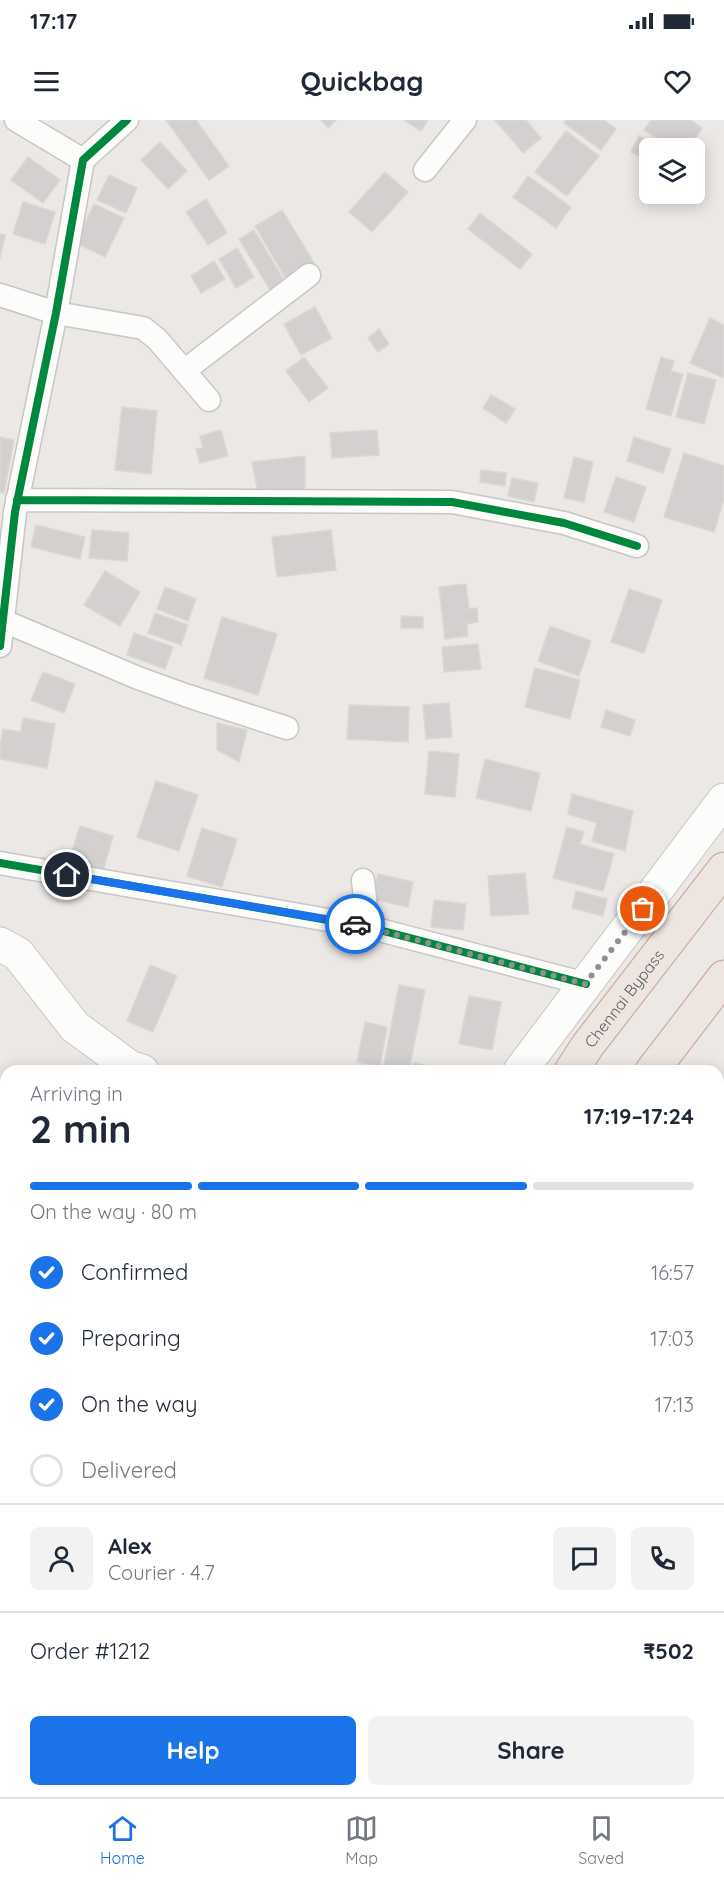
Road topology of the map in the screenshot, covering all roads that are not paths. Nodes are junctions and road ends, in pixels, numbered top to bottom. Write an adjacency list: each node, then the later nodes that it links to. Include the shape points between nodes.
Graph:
1 (16, 120): 4 (street)
2 (127, 120): 4 (street)
3 (465, 120): 5 (street)
4 (83, 160): 8 (street)
5 (425, 170)
6 (309, 275): 9 (street)
7 (0, 295): 8 (street)
8 (56, 313): 9 (street, via 143,328); 11 (street)
9 (184, 371): 10 (street)
10 (209, 400)
11 (17, 501): 12 (street); 13 (street, via 452,502 564,523)
12 (7, 522): 14 (street)
13 (637, 546)
14 (4, 621): 15 (street); 16 (street, via 138,678)
15 (0, 646)
16 (287, 728)
17 (724, 800): 24 (street)
18 (0, 863): 21 (street)
19 (724, 869): 27 (highway, Chennai Bypass)
20 (363, 880): 21 (street)
21 (368, 927): 24 (street)
22 (0, 944): 25 (street, via 18,954 75,1028)
23 (724, 977): 28 (highway)
24 (585, 984): 26 (street)
25 (127, 1065)
26 (524, 1065)
27 (575, 1065)
28 (657, 1065)

